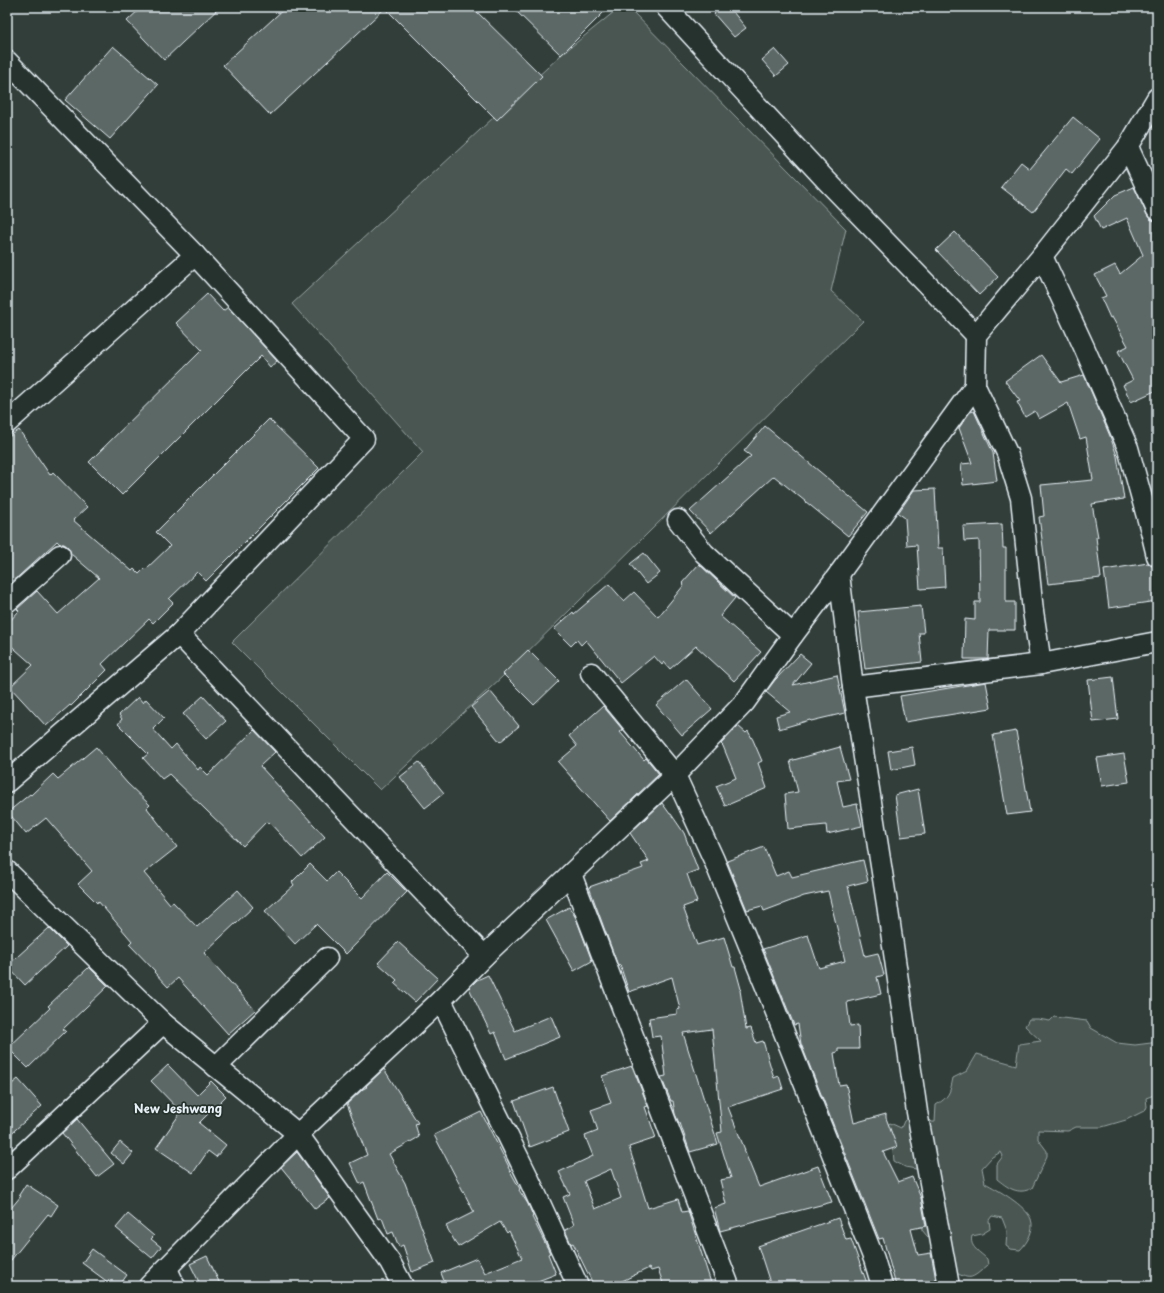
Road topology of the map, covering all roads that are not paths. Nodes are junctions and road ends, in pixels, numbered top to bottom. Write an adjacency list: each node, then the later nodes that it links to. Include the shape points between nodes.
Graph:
1 (666, 7): 8 (street, via 825,180)
2 (7, 61): 6 (street)
3 (1157, 98): 4 (street)
4 (1128, 147): 5 (street); 7 (street)
5 (1157, 210)
6 (195, 256): 10 (street); 16 (street, via 364,439)
7 (1042, 256): 8 (street); 13 (street, via 1128,448)
8 (976, 335): 9 (street)
9 (975, 386): 14 (street); 19 (street, via 1007,453 1021,498)
10 (7, 423)
11 (678, 520): 17 (street, via 704,553)
12 (60, 554): 15 (street)
13 (1157, 556)
14 (839, 574): 17 (street); 21 (street)
15 (7, 602)
16 (179, 634): 23 (street); 26 (street)
17 (793, 635): 22 (street, via 745,702)
18 (1157, 642): 19 (street)
19 (1041, 664): 21 (street)
20 (591, 673): 22 (street)
21 (853, 687): 39 (street, via 917,1112)
22 (675, 774): 25 (street); 38 (street, via 714,860 766,987 874,1259)
23 (7, 782)
24 (7, 871): 29 (street)
25 (571, 874): 26 (street); 37 (street)
26 (484, 956): 28 (street)
27 (327, 958): 30 (street)
28 (441, 1000): 31 (street); 36 (street)
29 (163, 1023): 30 (street); 32 (street)
30 (216, 1067): 31 (street)
31 (298, 1134): 33 (street); 35 (street, via 390,1262)
32 (7, 1169)
33 (171, 1277): 34 (street)
34 (149, 1286)
35 (403, 1286)
36 (578, 1286)
37 (729, 1286)
38 (882, 1286)
39 (949, 1286)

